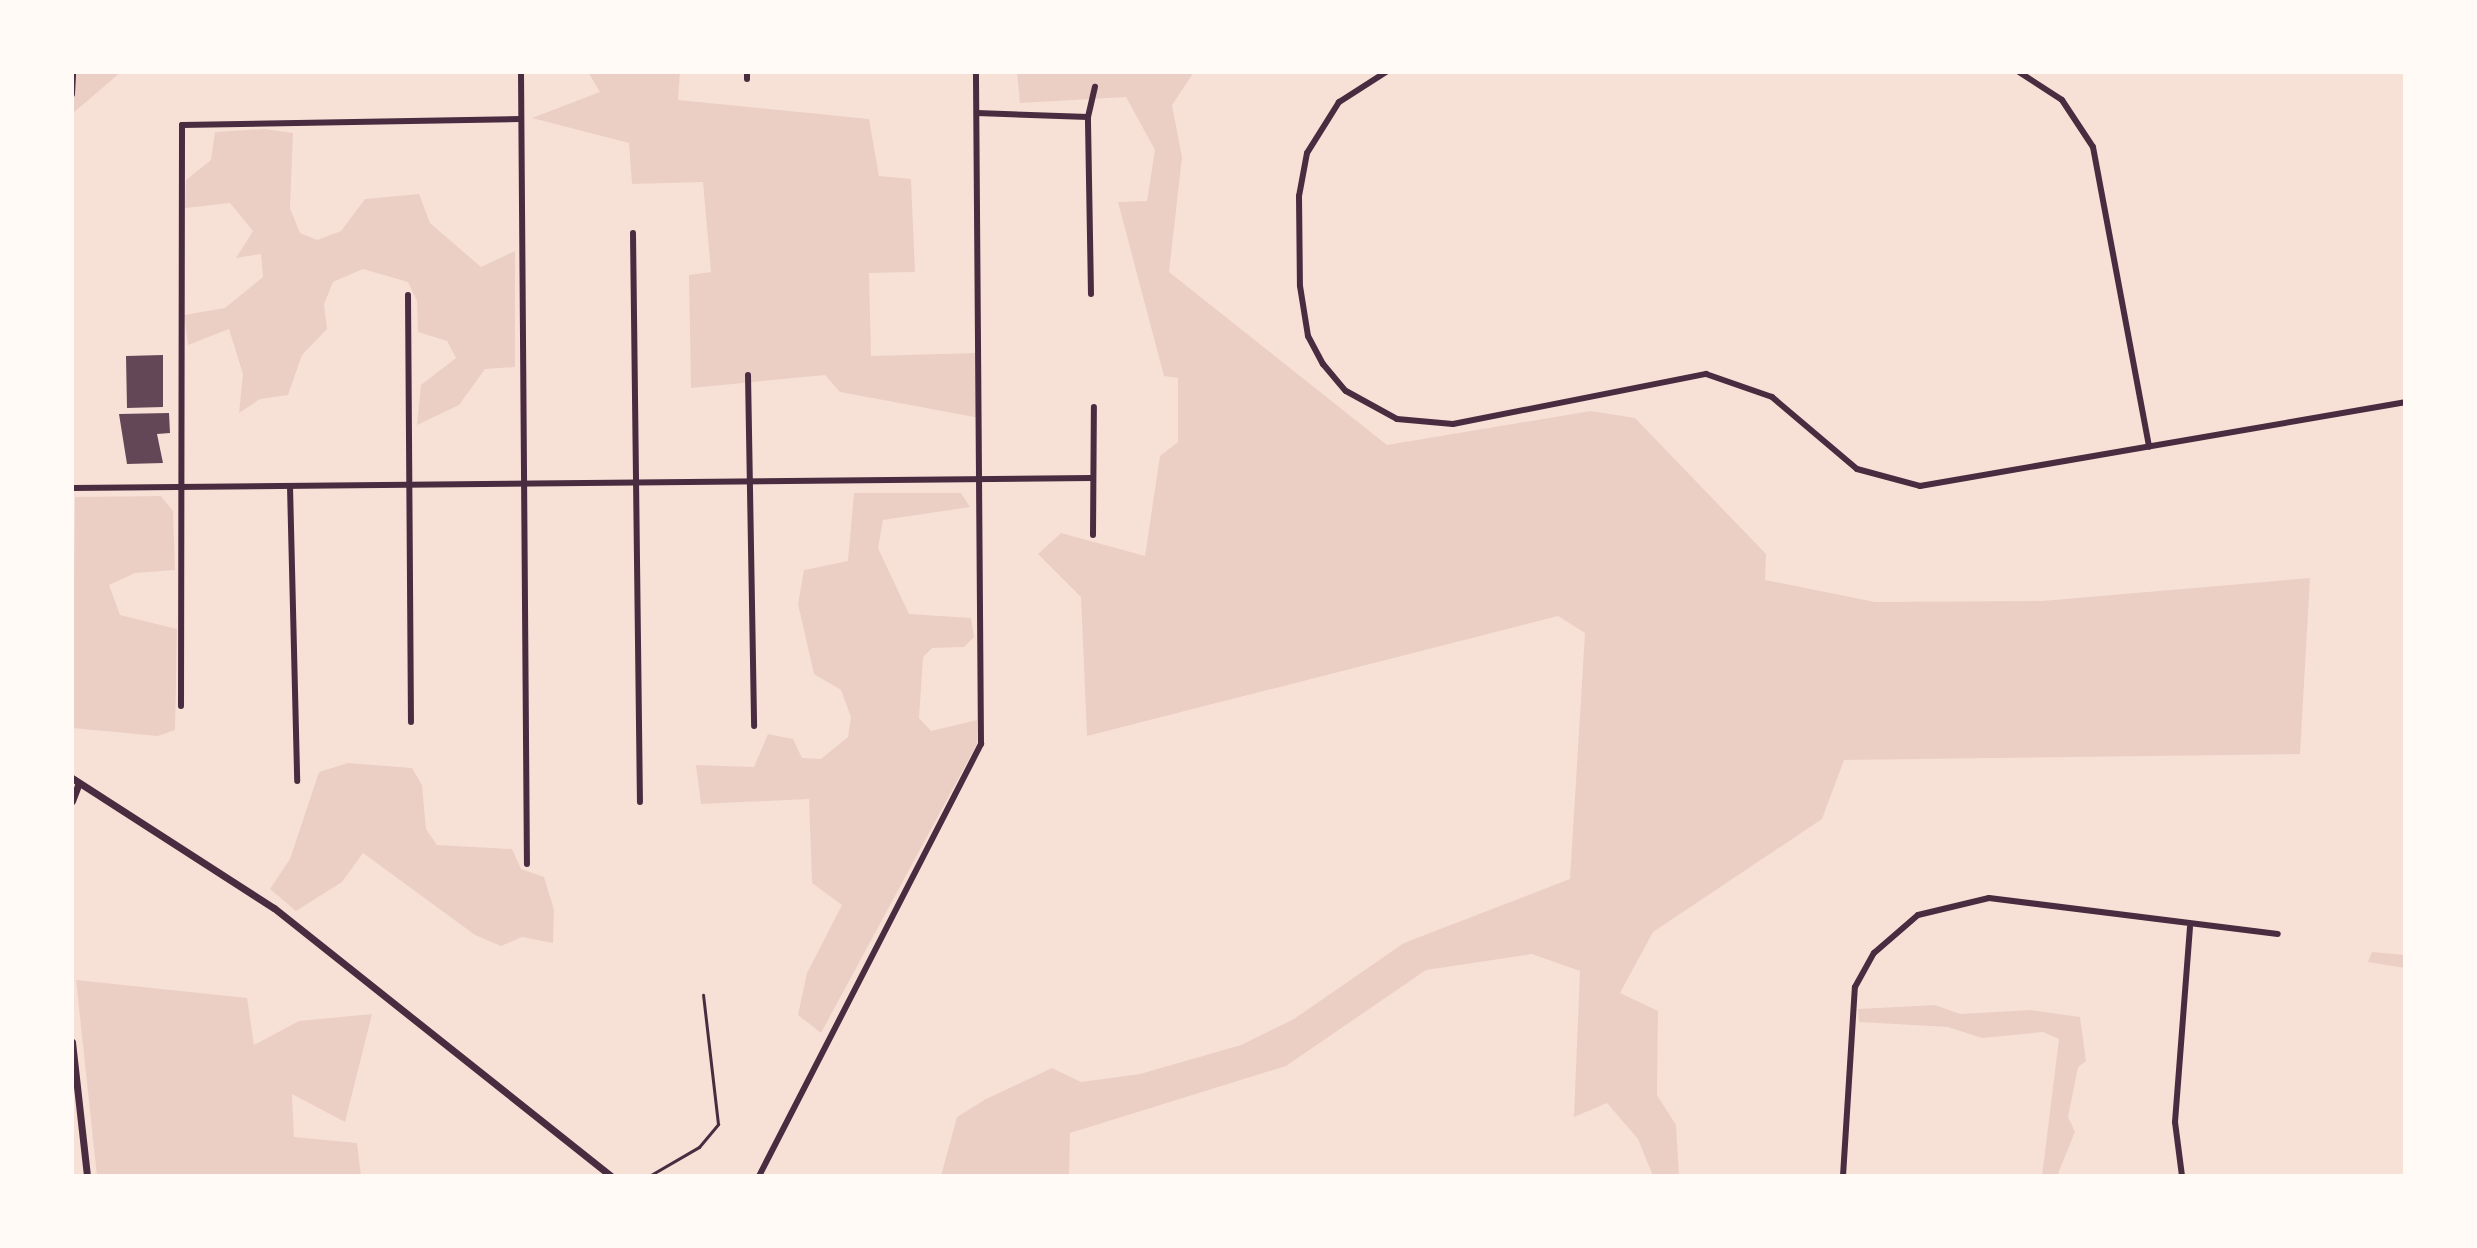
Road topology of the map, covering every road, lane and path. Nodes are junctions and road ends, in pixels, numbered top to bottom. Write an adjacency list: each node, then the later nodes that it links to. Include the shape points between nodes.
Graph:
1 (73, 72): 7 (street)
2 (521, 72): 10 (street)
3 (976, 72): 8 (street)
4 (1386, 72): 17 (street, via 1324,121 1307,153 1299,196 1308,336 1346,391 1380,413 1453,424 1706,374 1772,397 1841,459 1898,484 1944,484)
5 (2019, 72): 17 (street, via 2062,100 2093,147)
6 (1095, 87): 9 (street)
7 (72, 94)
8 (977, 113): 9 (street); 19 (street)
9 (1088, 117): 12 (street)
10 (520, 119): 22 (street); 25 (street, via 182,125)
11 (633, 233): 20 (street)
12 (1091, 294)
13 (408, 295): 23 (street)
14 (748, 375): 21 (street)
15 (2405, 402): 17 (street)
16 (1094, 407): 18 (street)
17 (2149, 447)
18 (1092, 478): 19 (street); 27 (street)
19 (981, 479): 21 (street); 43 (street, via 976,764 841,1003)
20 (637, 481): 21 (street); 22 (street); 34 (street)
21 (751, 481): 30 (street)
22 (523, 483): 23 (street); 35 (street)
23 (411, 484): 24 (street); 29 (street)
24 (290, 486): 25 (street); 32 (street)
25 (180, 487): 26 (street); 28 (street)
26 (72, 488)
27 (1093, 535)
28 (181, 706)
29 (411, 722)
30 (754, 726)
31 (76, 780): 33 (street); 41 (street, via 274,908)
32 (297, 781)
33 (72, 801)
34 (640, 802)
35 (527, 864)
36 (2190, 928): 37 (street); 44 (street, via 1989,898 1938,906 1901,926 1868,962 1850,1006); 45 (street, via 2175,1122)
37 (2278, 934)
38 (703, 995): 42 (lane, via 718,1124 699,1147)
39 (72, 1042): 40 (street)
40 (87, 1176)
41 (611, 1176)
42 (649, 1176)
43 (759, 1176)
44 (1843, 1176)
45 (2182, 1176)

